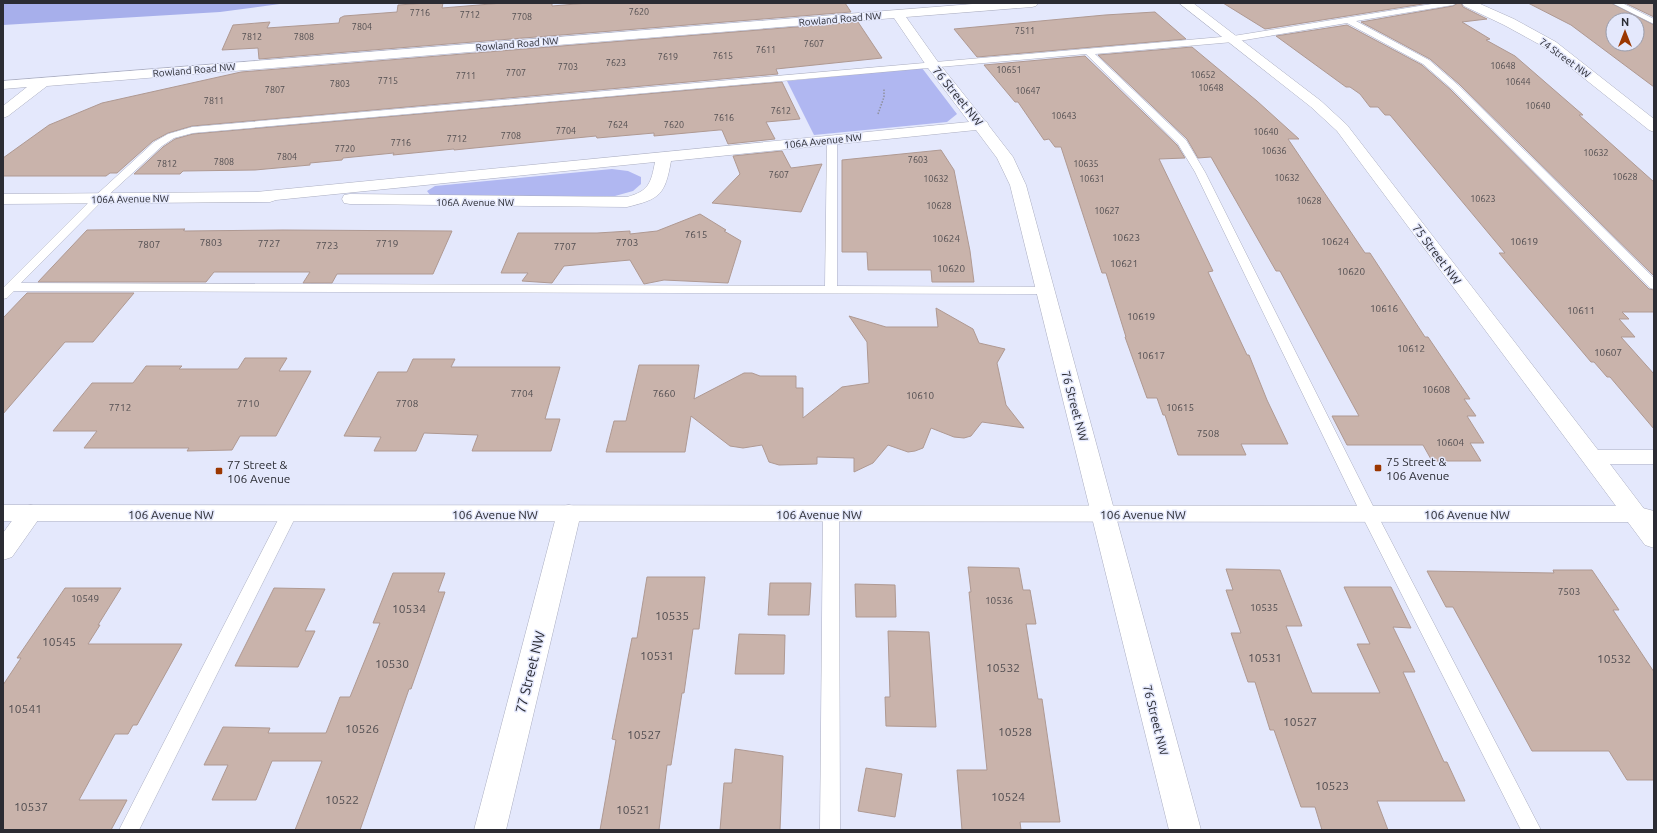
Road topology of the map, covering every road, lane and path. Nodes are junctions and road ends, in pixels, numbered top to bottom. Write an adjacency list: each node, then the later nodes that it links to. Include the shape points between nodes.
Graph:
1 (1032, 3): 6 (street, Rowland Road NW)
2 (1185, 3): 9 (street, 75 Street NW)
3 (1453, 3): 7 (lane)
4 (1468, 3): 18 (street, 74 Street NW, via 1551,45)
5 (1616, 3): 8 (lane)
6 (898, 14): 11 (street, 76 Street NW); 12 (street, Rowland Road NW)
7 (1348, 20): 9 (lane); 24 (lane, via 1426,62 1456,87)
8 (1654, 22)
9 (1233, 39): 10 (lane); 28 (street, 75 Street NW, via 1316,104 1342,128)
10 (1088, 52): 11 (lane); 37 (lane, via 1182,142 1200,172)
11 (933, 65): 17 (street, 76 Street NW); 23 (lane, via 192,130 170,136 158,144)
12 (43, 82): 13 (street, Rowland Road NW); 15 (street)
13 (3, 85)
14 (886, 85): 16 (path)
15 (3, 113)
16 (877, 115)
17 (982, 125): 19 (street, 106A Avenue NW); 26 (street, 76 Street NW, via 1005,157 1018,185)
18 (1654, 128)
19 (832, 140): 20 (street, 106A Avenue NW); 25 (lane)
20 (664, 157): 21 (street, 106A Avenue NW); 21 (street, 106A Avenue NW, via 658,188 646,197 627,202)
21 (256, 197): 23 (street, 106A Avenue NW)
22 (3, 199): 23 (street, 106A Avenue NW)
23 (98, 199): 27 (lane)
24 (1654, 285)
25 (831, 289): 26 (lane); 27 (lane)
26 (1045, 290): 36 (street, 76 Street NW)
27 (7, 291)
28 (1592, 457): 29 (street); 30 (street, 75 Street NW)
29 (1654, 457)
30 (1648, 512): 37 (street, 106 Avenue NW); 38 (street, 75 Street NW)
31 (3, 513): 32 (street, 106 Avenue NW)
32 (31, 513): 34 (street, 106 Avenue NW); 39 (street)
33 (569, 513): 34 (street, 106 Avenue NW); 35 (street, 106 Avenue NW); 41 (street, 77 Street NW)
34 (289, 514): 40 (lane)
35 (831, 514): 36 (street, 106 Avenue NW); 42 (lane)
36 (1103, 514): 37 (street, 106 Avenue NW); 43 (street, 76 Street NW)
37 (1369, 514): 44 (lane)
38 (1654, 539)
39 (3, 551)
40 (129, 830)
41 (490, 830)
42 (830, 830)
43 (1185, 830)
44 (1531, 830)

